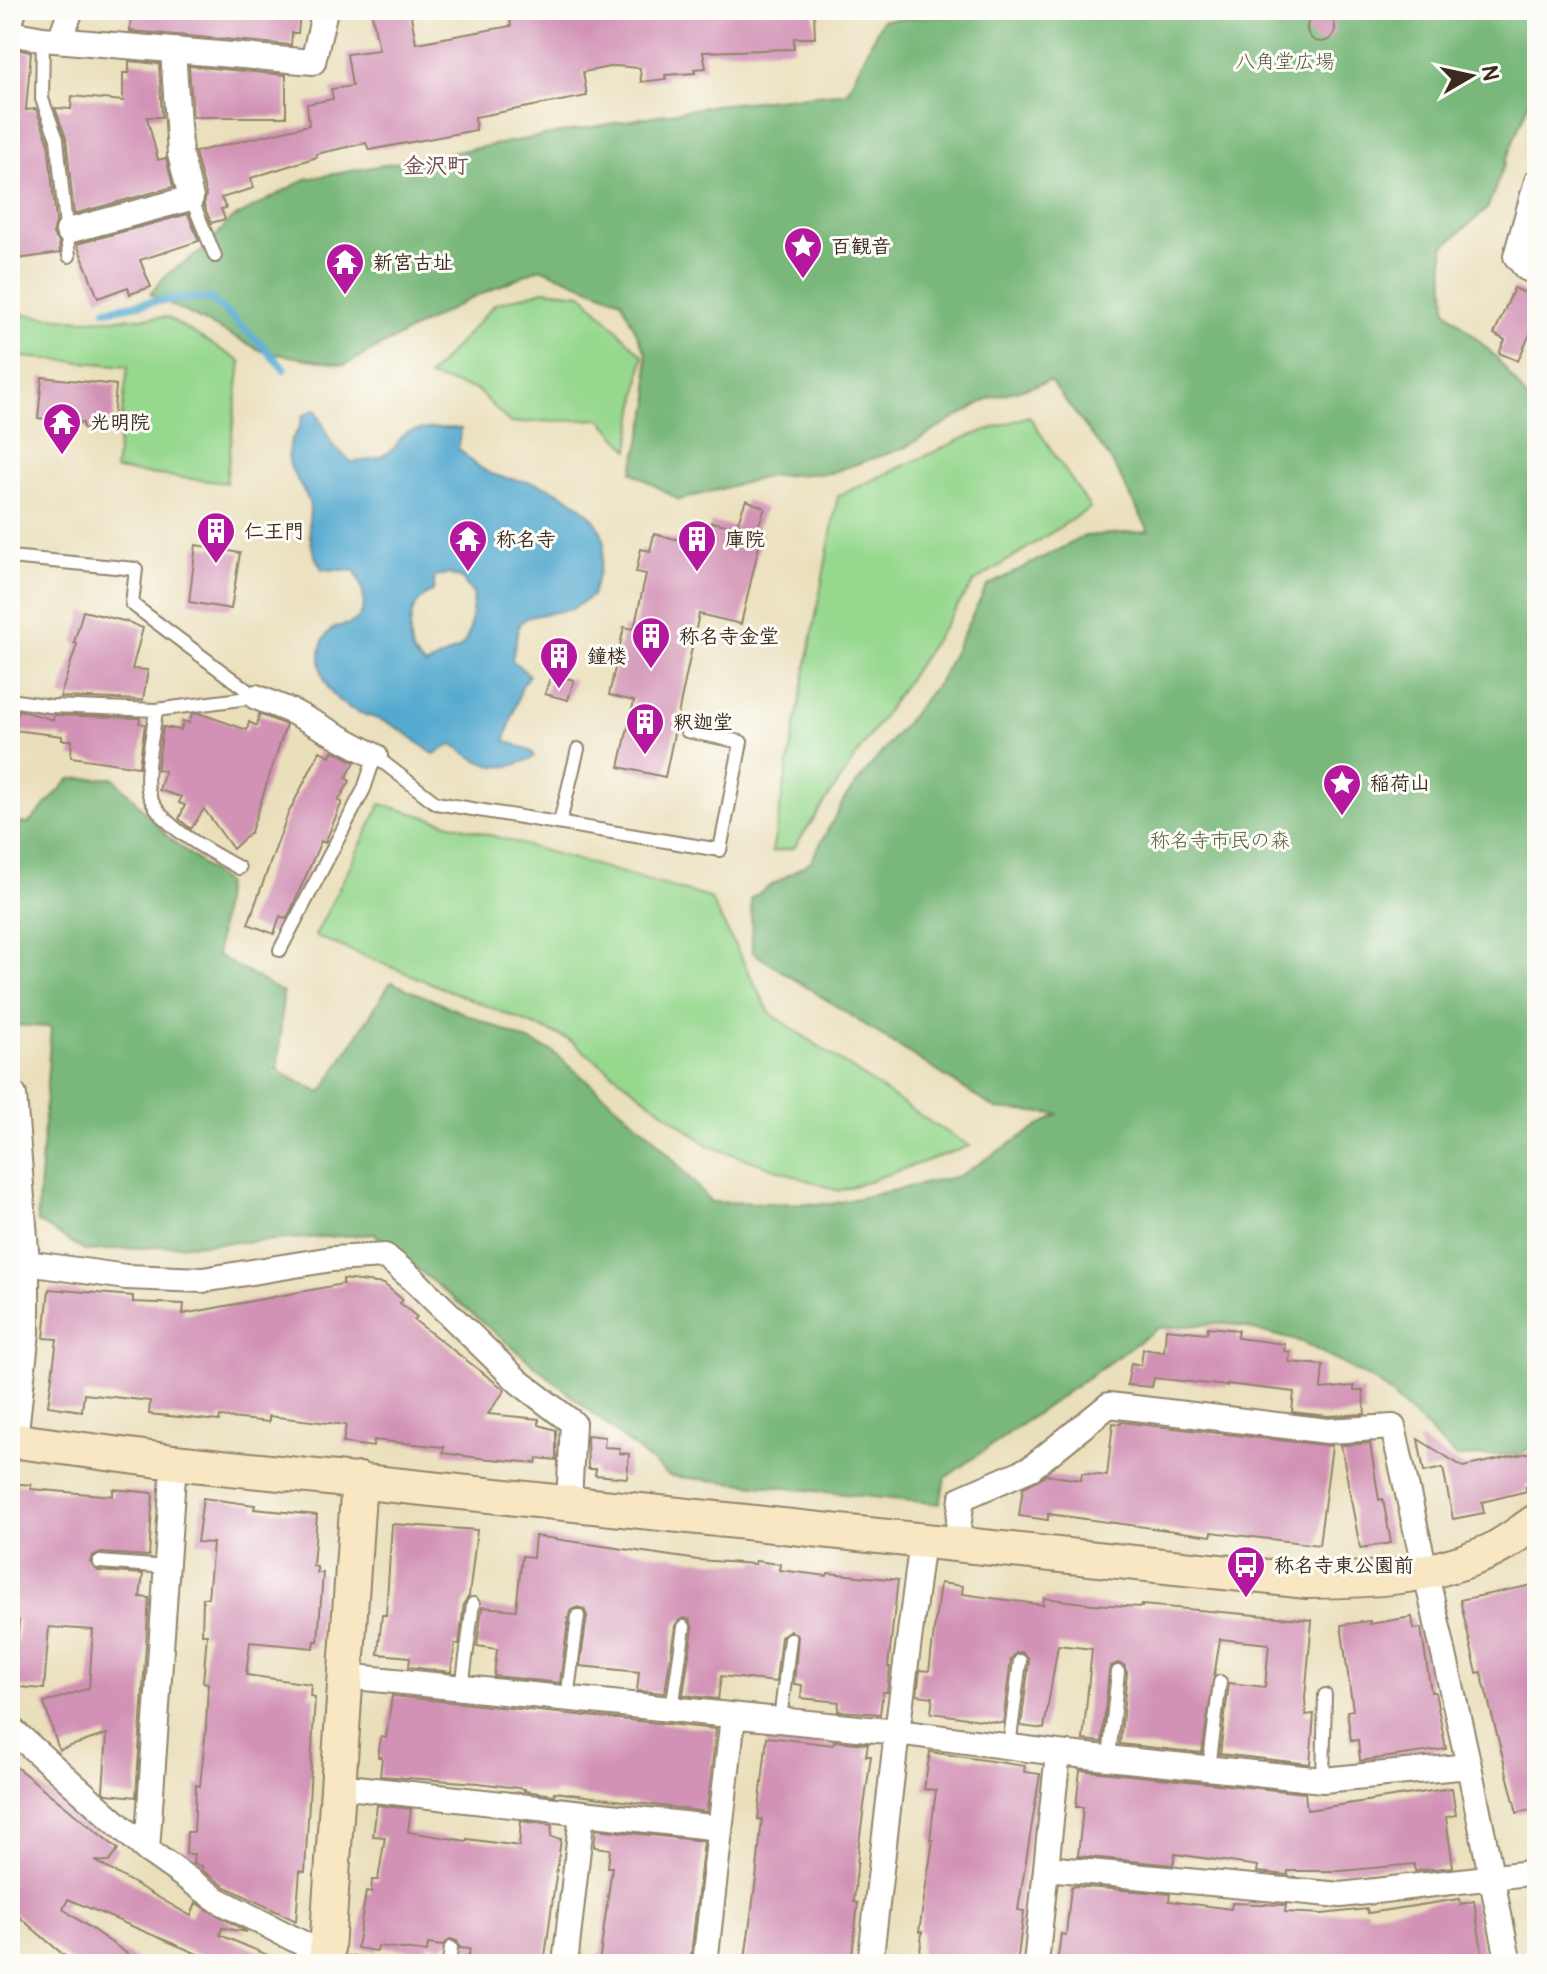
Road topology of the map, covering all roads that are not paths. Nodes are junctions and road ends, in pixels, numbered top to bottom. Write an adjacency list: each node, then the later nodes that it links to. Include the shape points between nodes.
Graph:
1 (71, 10): 4 (street)
2 (325, 10): 5 (street, via 313,62)
3 (15, 26): 4 (street)
4 (51, 39): 5 (street); 8 (lane, via 42,99 57,139)
5 (173, 50): 7 (street, via 180,154)
6 (1537, 181): 10 (street, via 1516,256)
7 (191, 198): 8 (street); 9 (lane)
8 (69, 244)
9 (215, 256)
10 (1537, 273)
11 (10, 557): 12 (lane, via 136,569 132,604)
12 (256, 697): 14 (lane); 17 (street)
13 (10, 700): 14 (lane)
14 (156, 710): 19 (lane, via 147,787 155,810)
15 (687, 731): 18 (lane, via 741,742 720,850)
16 (578, 749): 18 (lane)
17 (375, 756): 18 (lane, via 436,803); 20 (lane, via 364,789)
18 (560, 822)
19 (239, 868)
20 (280, 950)
21 (10, 1094): 22 (street)
22 (15, 1161): 23 (street)
23 (27, 1263): 24 (street, via 27,1332); 27 (street, via 126,1277 203,1280 385,1256 519,1382 573,1423)
24 (12, 1440): 25 (street)
25 (174, 1462): 26 (street); 31 (street)
26 (359, 1480): 27 (street); 39 (street)
27 (569, 1502): 29 (street)
28 (1537, 1521): 32 (street, via 1486,1553)
29 (939, 1543): 32 (street, via 1307,1581 1382,1580); 32 (street, via 962,1498 1031,1468 1109,1405 1328,1431 1393,1427); 48 (street)
30 (99, 1562): 31 (lane)
31 (167, 1567): 58 (street)
32 (1426, 1573): 52 (street)
33 (473, 1604): 41 (lane)
34 (578, 1616): 43 (lane)
35 (684, 1627): 44 (lane)
36 (790, 1639): 46 (lane)
37 (1020, 1661): 49 (lane)
38 (1118, 1672): 51 (lane)
39 (345, 1676): 41 (street); 55 (street)
40 (1220, 1682): 53 (lane)
41 (462, 1688): 43 (street)
42 (1325, 1695): 54 (lane)
43 (567, 1699): 44 (street)
44 (672, 1709): 45 (street)
45 (733, 1716): 46 (street); 57 (street)
46 (780, 1720): 48 (street)
47 (10, 1728): 58 (street)
48 (897, 1732): 49 (street); 67 (street)
49 (1009, 1747): 50 (street)
50 (1058, 1753): 51 (street); 59 (street)
51 (1109, 1758): 53 (street)
52 (1469, 1766): 54 (street); 61 (street)
53 (1209, 1768): 54 (street)
54 (1323, 1780)
55 (338, 1786): 56 (street); 63 (street)
56 (582, 1814): 57 (street); 65 (street)
57 (720, 1828): 66 (street)
58 (147, 1850): 63 (street, via 218,1900)
59 (1046, 1868): 61 (street, via 1341,1895); 68 (street)
60 (1537, 1872): 61 (street)
61 (1492, 1880): 69 (street)
62 (451, 1948): 64 (lane)
63 (334, 1961)
64 (449, 1964)
65 (565, 1964)
66 (705, 1964)
67 (870, 1964)
68 (1036, 1964)
69 (1509, 1964)

